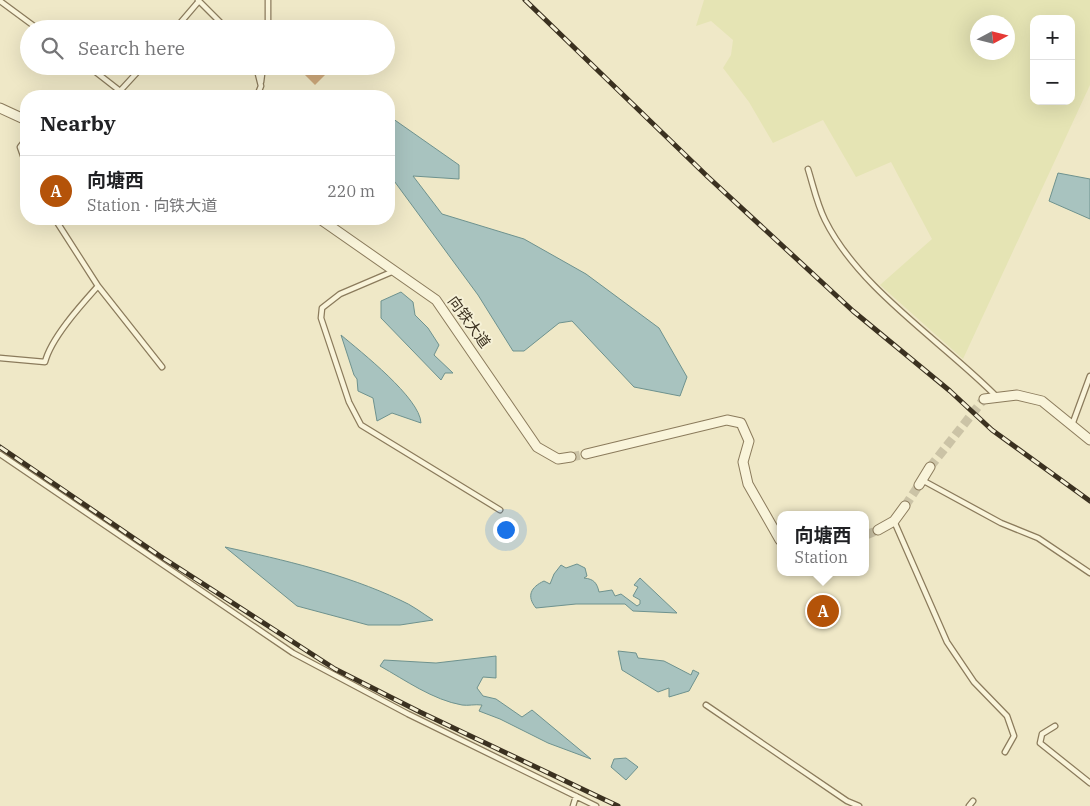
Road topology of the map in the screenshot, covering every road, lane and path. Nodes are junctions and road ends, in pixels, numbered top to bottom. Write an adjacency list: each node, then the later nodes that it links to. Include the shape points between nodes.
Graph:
1 (198, 0): 5 (lane); 6 (lane)
2 (268, 0): 7 (lane)
3 (0, 1): 4 (lane)
4 (26, 20)
5 (182, 20)
6 (218, 20)
7 (268, 20)
8 (100, 75): 13 (lane)
9 (135, 75): 14 (lane)
10 (258, 75): 12 (lane)
11 (262, 75): 12 (lane)
12 (261, 86): 15 (lane)
13 (119, 90)
14 (121, 90)
15 (259, 90)
16 (0, 108): 17 (street)
17 (20, 117)
18 (808, 169): 26 (lane, via 824,220 847,254 887,299)
19 (59, 225): 22 (lane)
20 (329, 225): 21 (street, 向铁大道)
21 (394, 271): 32 (street, 向铁大道, via 436,300 537,447 558,459); 36 (lane, via 340,294 322,308 321,318 349,402 361,425)
22 (98, 286): 23 (lane, via 52,346 45,362); 24 (lane)
23 (0, 358)
24 (162, 367)
25 (1090, 376): 28 (lane)
26 (998, 398): 27 (street); 28 (street, via 1017,395 1042,401)
27 (984, 399)
28 (1072, 425): 29 (street)
29 (1090, 440)
30 (0, 454): 45 (lane, via 292,653)
31 (586, 454): 39 (street, via 727,420 741,423 749,441 743,462 748,484)
32 (571, 457)
33 (930, 466): 34 (street)
34 (920, 483): 40 (lane, via 1038,538)
35 (905, 506): 37 (street)
36 (500, 510)
37 (894, 521): 38 (street); 43 (lane, via 947,642 974,682 1006,716 1014,736)
38 (878, 530)
39 (777, 535)
40 (1090, 573)
41 (706, 705): 48 (lane)
42 (1055, 726): 44 (lane, via 1042,734 1040,743)
43 (1005, 752)
44 (1090, 783)
45 (576, 796): 46 (lane); 47 (lane)
46 (573, 806)
47 (596, 806)
48 (859, 806)

